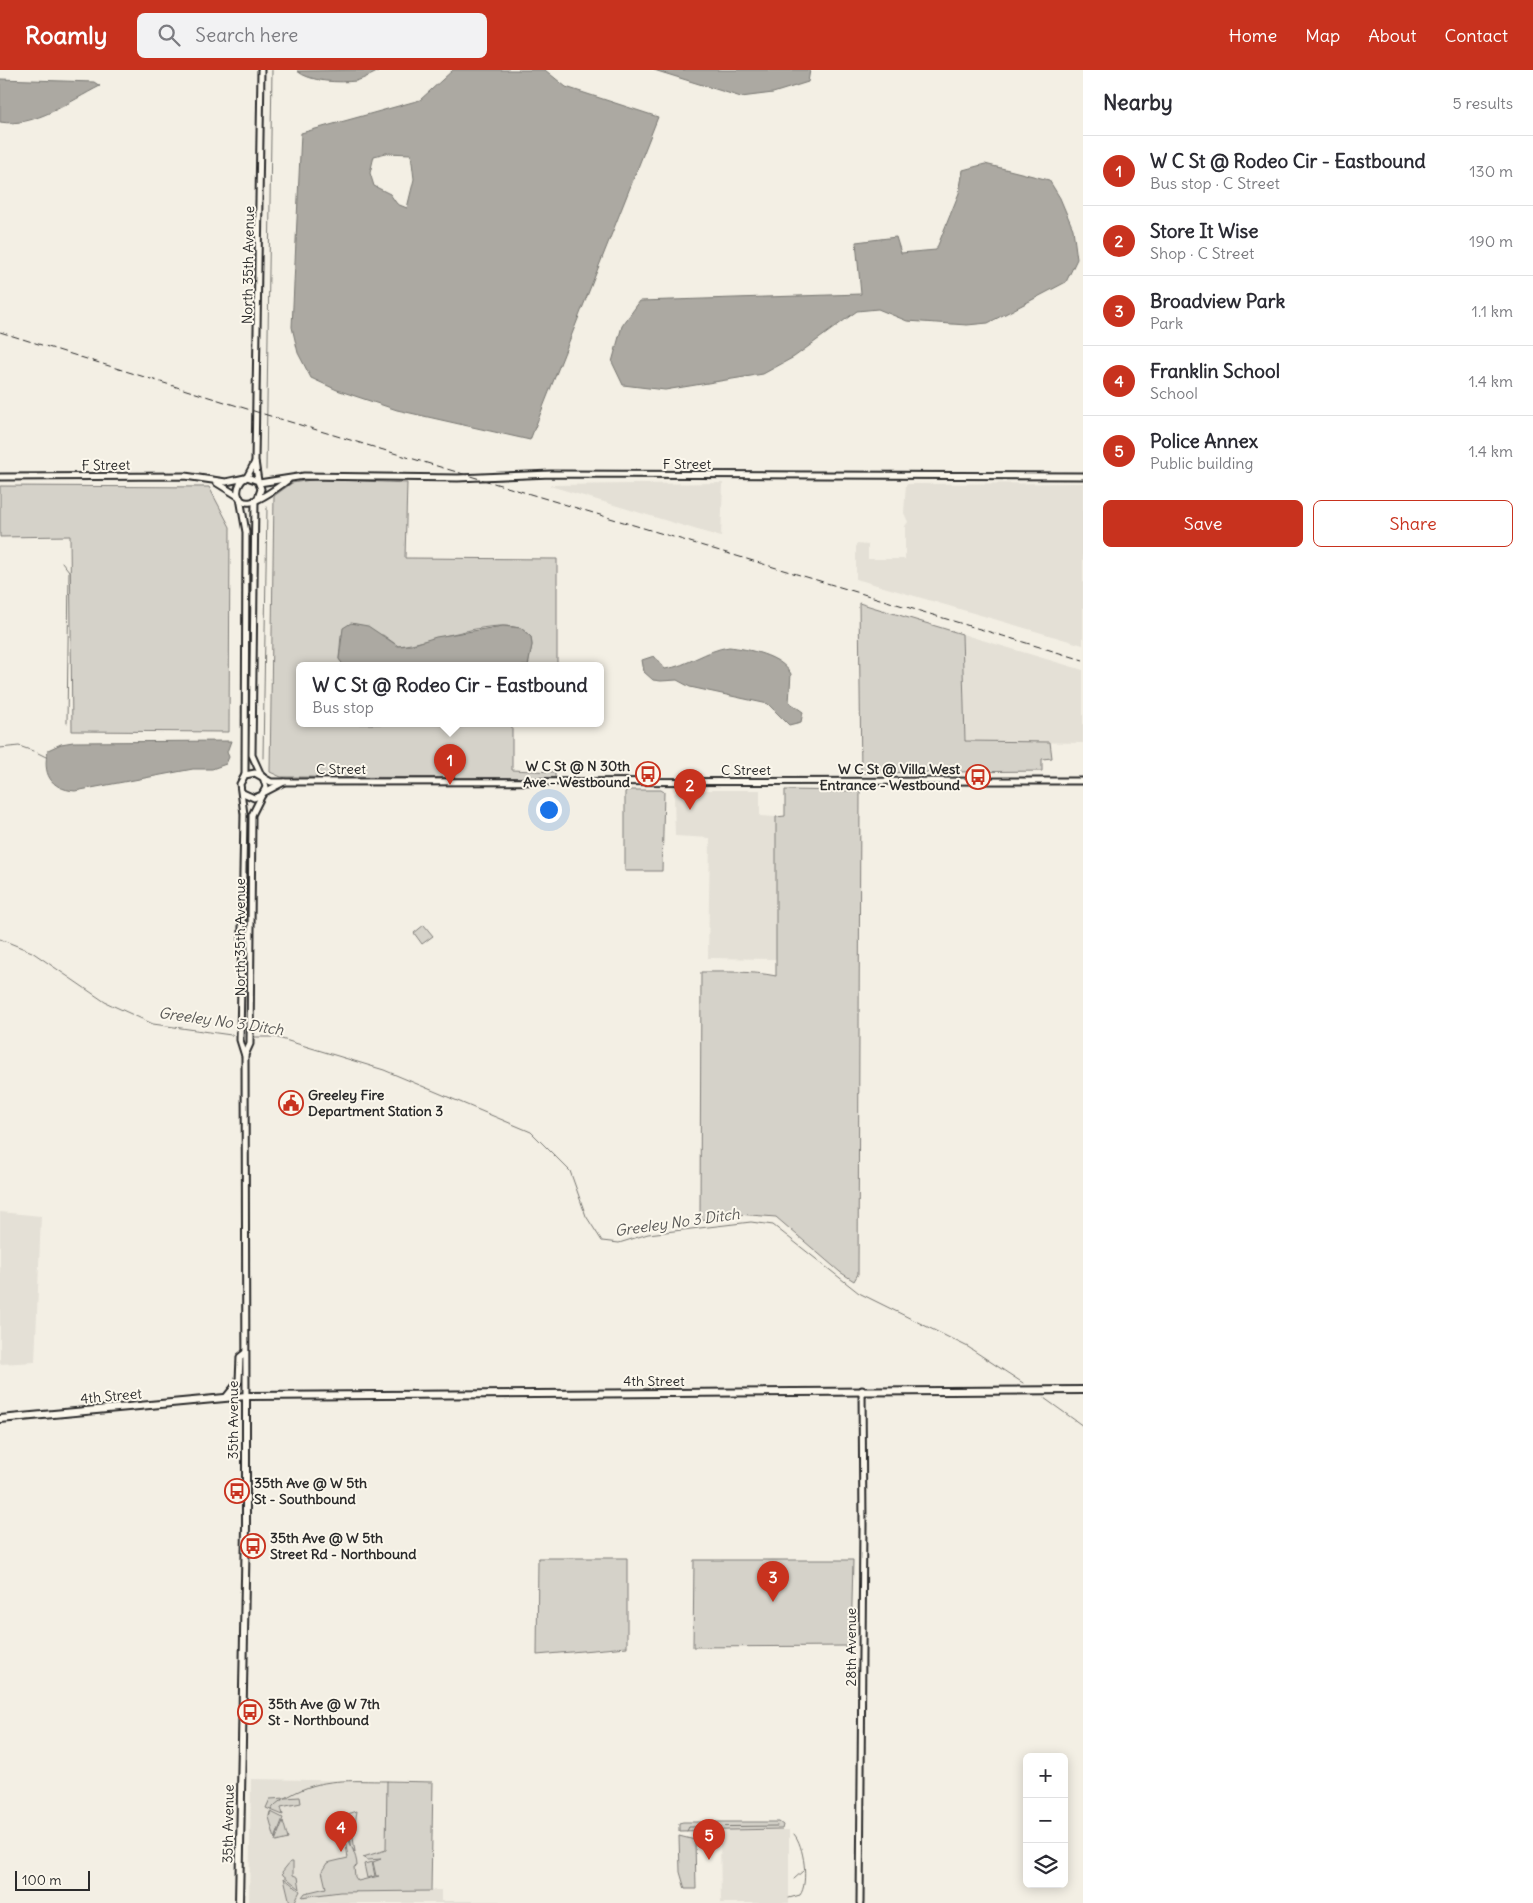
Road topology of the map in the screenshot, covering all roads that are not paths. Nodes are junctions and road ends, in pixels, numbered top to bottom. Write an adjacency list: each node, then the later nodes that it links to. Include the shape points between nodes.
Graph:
1 (261, 70): 2 (street, North 35th Avenue)
2 (256, 461): 5 (street, North 35th Avenue); 8 (street, North 35th Avenue)
3 (1083, 476): 6 (street, F Street, via 551,474 458,478)
4 (0, 478): 7 (street, F Street, via 185,476)
5 (246, 478): 7 (street, F Street, via 233,482); 8 (street); 9 (street, via 237,486)
6 (291, 478): 8 (street, F Street); 10 (street, F Street)
7 (212, 481): 9 (street, F Street)
8 (259, 482): 10 (street, via 261,492)
9 (239, 497): 10 (street, via 248,502); 11 (street, via 246,532)
10 (256, 499): 12 (street, via 252,755)
11 (245, 775): 12 (street, via 255,773); 15 (street, via 240,784)
12 (262, 776): 13 (street, C Street, via 271,782); 16 (street, via 266,787)
13 (289, 780): 14 (street, C Street); 16 (street, C Street)
14 (1083, 781)
15 (242, 792): 16 (street, via 254,798); 17 (street, North 35th Avenue, via 240,1040)
16 (262, 794): 17 (street, North 35th Avenue, via 252,815 250,1041)
17 (245, 1056): 18 (street, 35th Avenue)
18 (246, 1353): 21 (street, 35th Avenue); 22 (street, via 240,1358 239,1381)
19 (862, 1390): 20 (main road, 4th Street); 21 (main road, 4th Street, via 780,1394); 25 (street, 28th Avenue)
20 (1083, 1390)
21 (246, 1396): 22 (main road, 4th Street); 24 (main road, 35th Avenue)
22 (225, 1397): 23 (main road, 4th Street)
23 (0, 1418)
24 (239, 1903)
25 (860, 1903)

